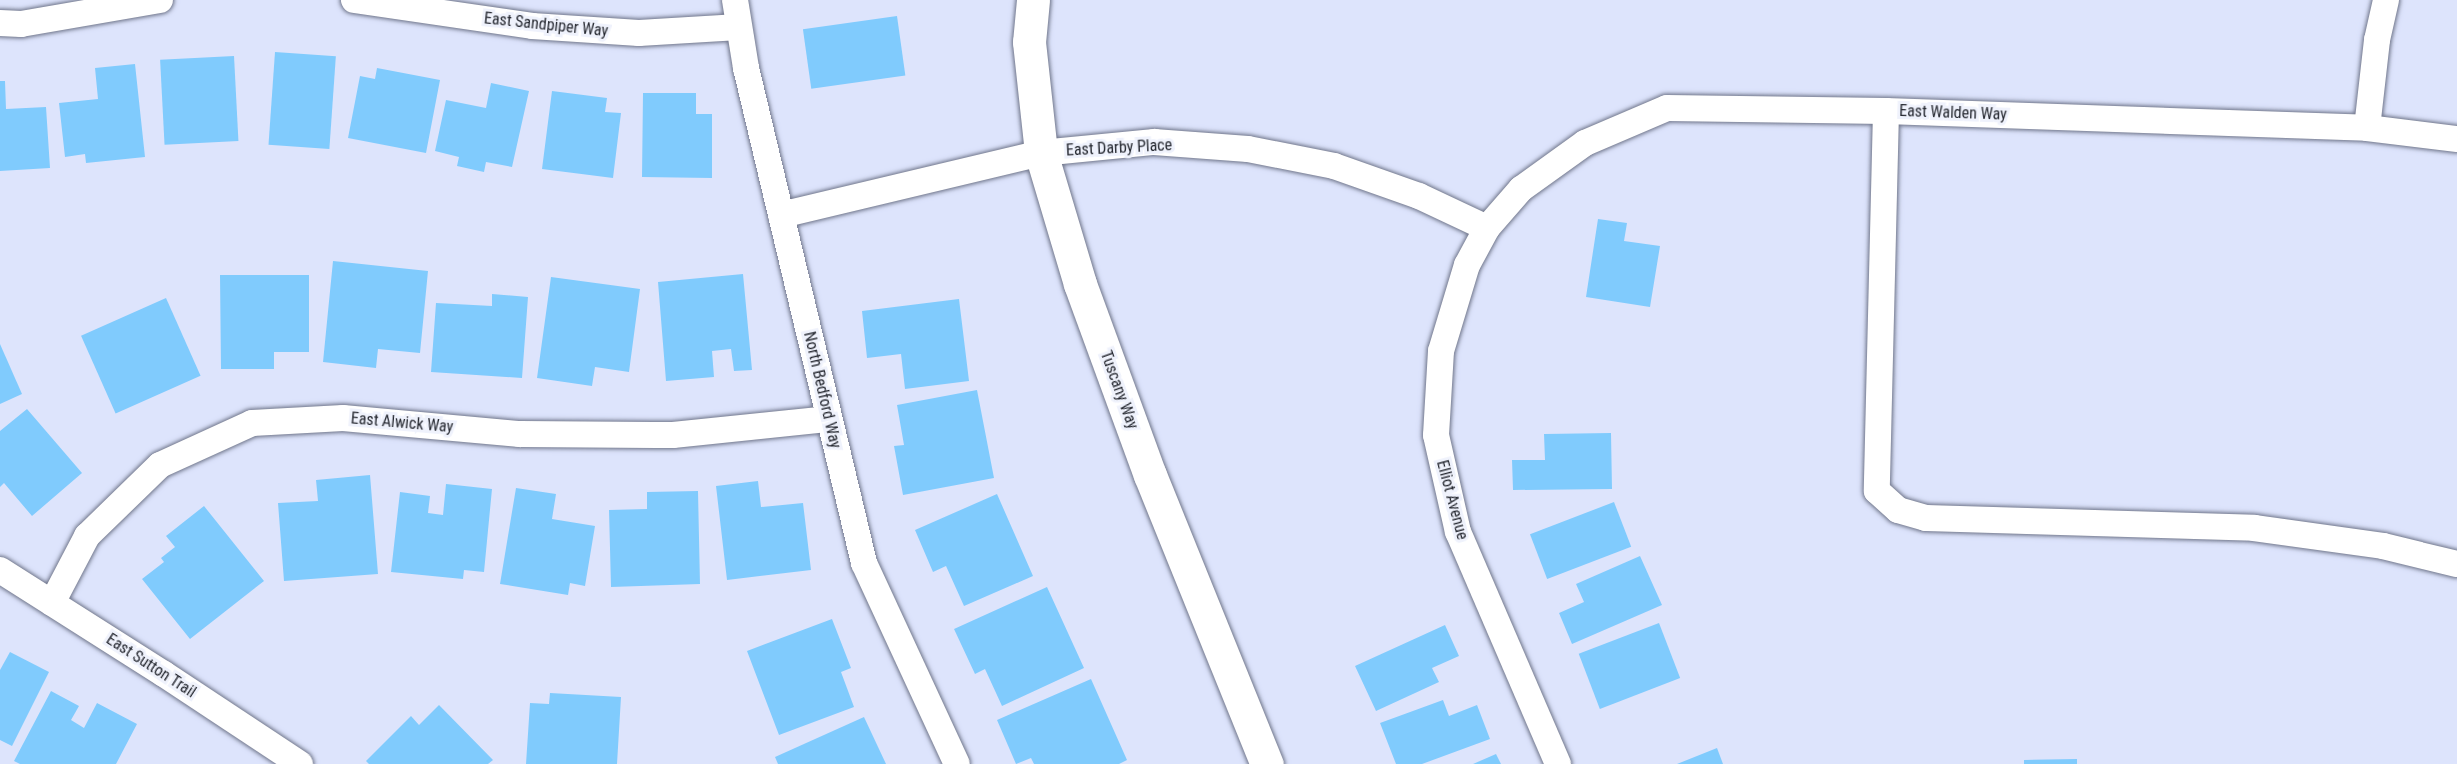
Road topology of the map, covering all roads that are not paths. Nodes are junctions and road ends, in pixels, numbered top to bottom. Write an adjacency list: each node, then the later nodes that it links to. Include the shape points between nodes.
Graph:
1 (160, 0): 6 (street, via 21,24)
2 (354, 0): 7 (street, East Sandpiper Way, via 532,26 639,33)
3 (735, 0): 7 (street, North Bedford Way)
4 (1033, 0): 11 (street, Tuscany Way, via 1029,42)
5 (2386, 0): 9 (street, via 2377,40)
6 (0, 23)
7 (739, 27): 12 (street, North Bedford Way)
8 (1886, 111): 9 (street, East Walden Way); 13 (street, East Walden Way, via 1667,108 1585,143 1521,189); 15 (street, via 1877,491 1898,510 1926,518 2254,528 2383,546)
9 (2367, 128): 10 (street, East Walden Way)
10 (2457, 139)
11 (1041, 153): 12 (street, East Darby Place); 13 (street, East Darby Place, via 1154,142 1248,149 1334,166 1419,196); 20 (street, Tuscany Way, via 1080,284 1150,475)
12 (781, 215): 14 (street, North Bedford Way)
13 (1487, 228): 21 (street, Elliot Avenue, via 1467,265 1441,351 1436,435 1458,532)
14 (829, 419): 17 (street, East Alwick Way, via 673,435 520,434 343,418 252,423 160,465 87,536); 19 (street, North Bedford Way, via 864,563)
15 (2457, 564)
16 (0, 570): 17 (street, East Sutton Trail)
17 (52, 603): 18 (street, East Sutton Trail)
18 (300, 764)
19 (957, 764)
20 (1267, 764)
21 (1558, 764)

